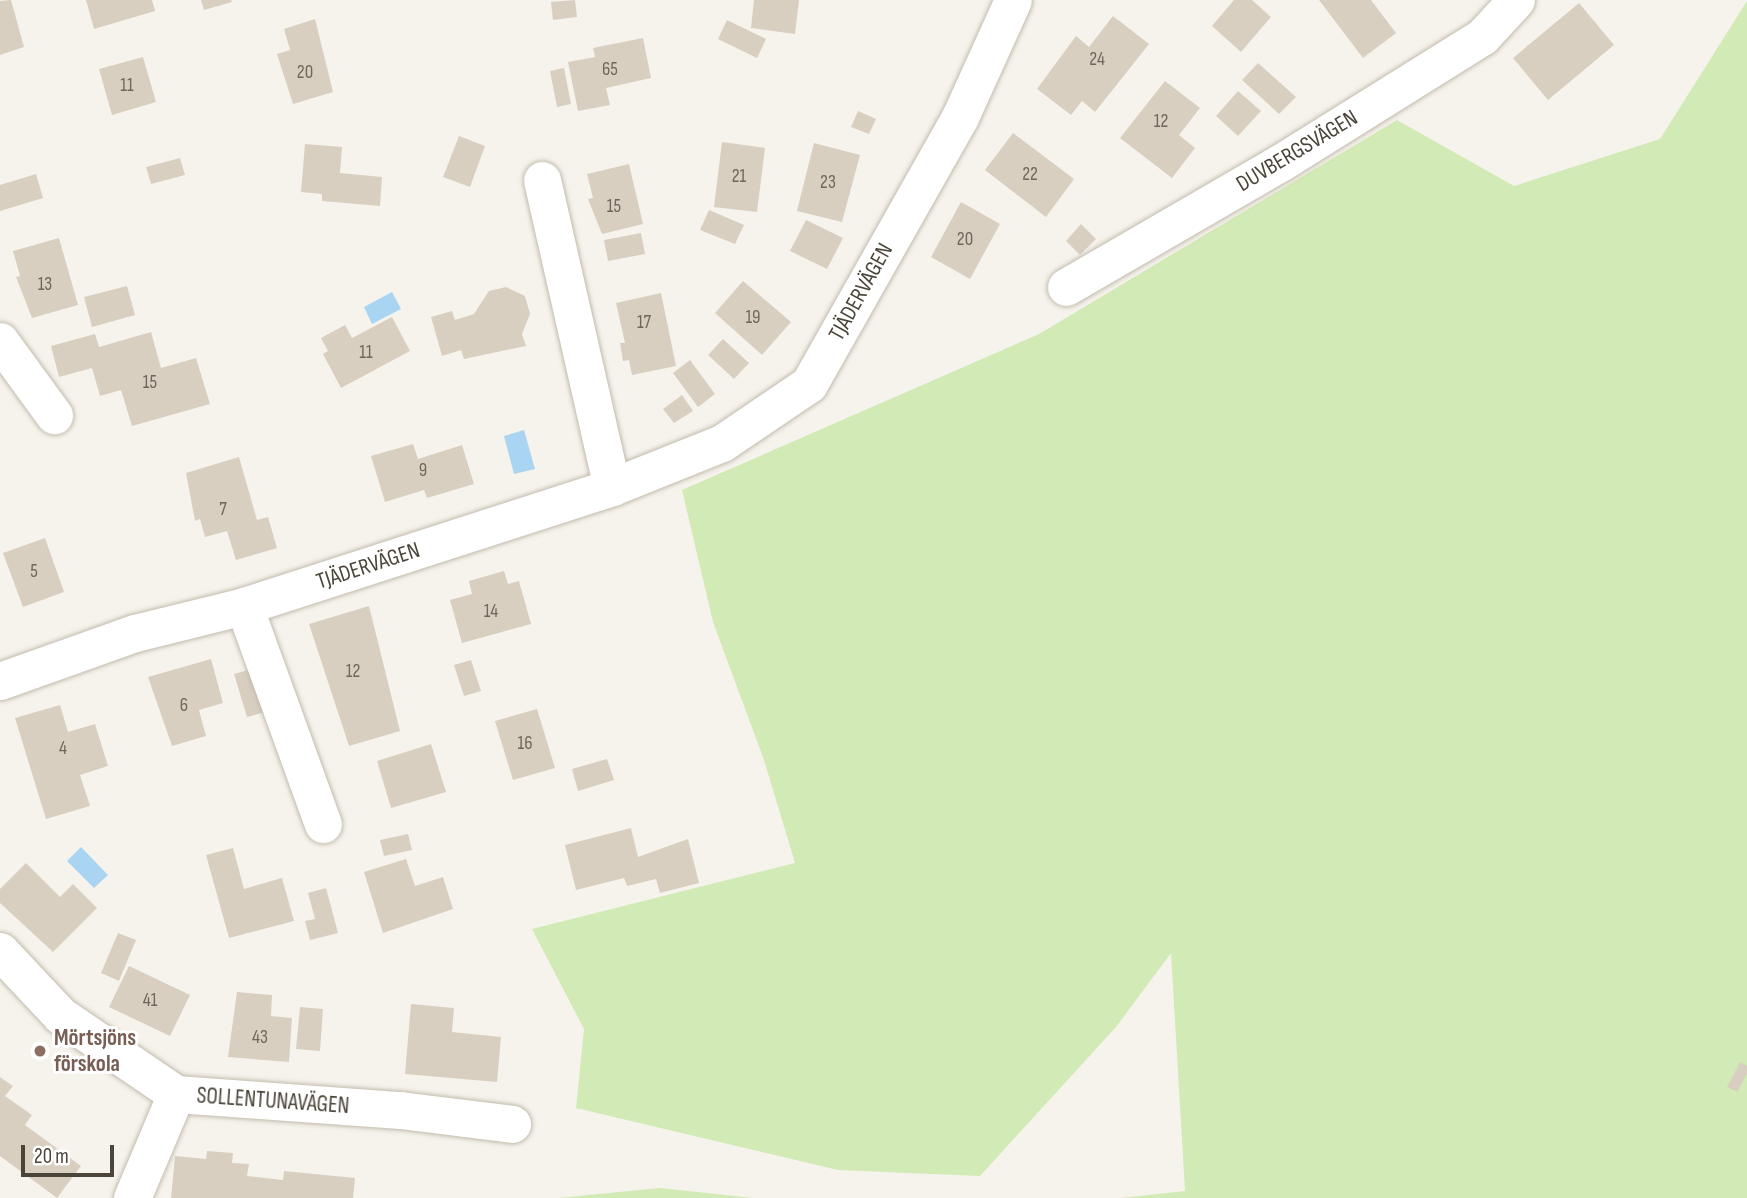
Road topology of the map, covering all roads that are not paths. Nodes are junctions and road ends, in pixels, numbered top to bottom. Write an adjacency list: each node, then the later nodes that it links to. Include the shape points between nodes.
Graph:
1 (1013, 0): 7 (street, TJÄDERVÄGEN, via 960,117 808,384 722,443)
2 (1516, 0): 4 (street, DUVBERGSVÄGEN, via 1482,37 1280,163)
3 (542, 180): 7 (street)
4 (1066, 287)
5 (0, 341): 6 (street)
6 (54, 415)
7 (612, 487): 8 (street, TJÄDERVÄGEN)
8 (244, 606): 9 (street, TJÄDERVÄGEN, via 135,633); 10 (street)
9 (0, 681)
10 (323, 824)
11 (0, 951): 12 (street, SOLLENTUNAVÄGEN, via 60,1015)
12 (176, 1094): 13 (street, SOLLENTUNAVÄGEN, via 400,1110); 14 (street)
13 (512, 1124)
14 (132, 1198)

